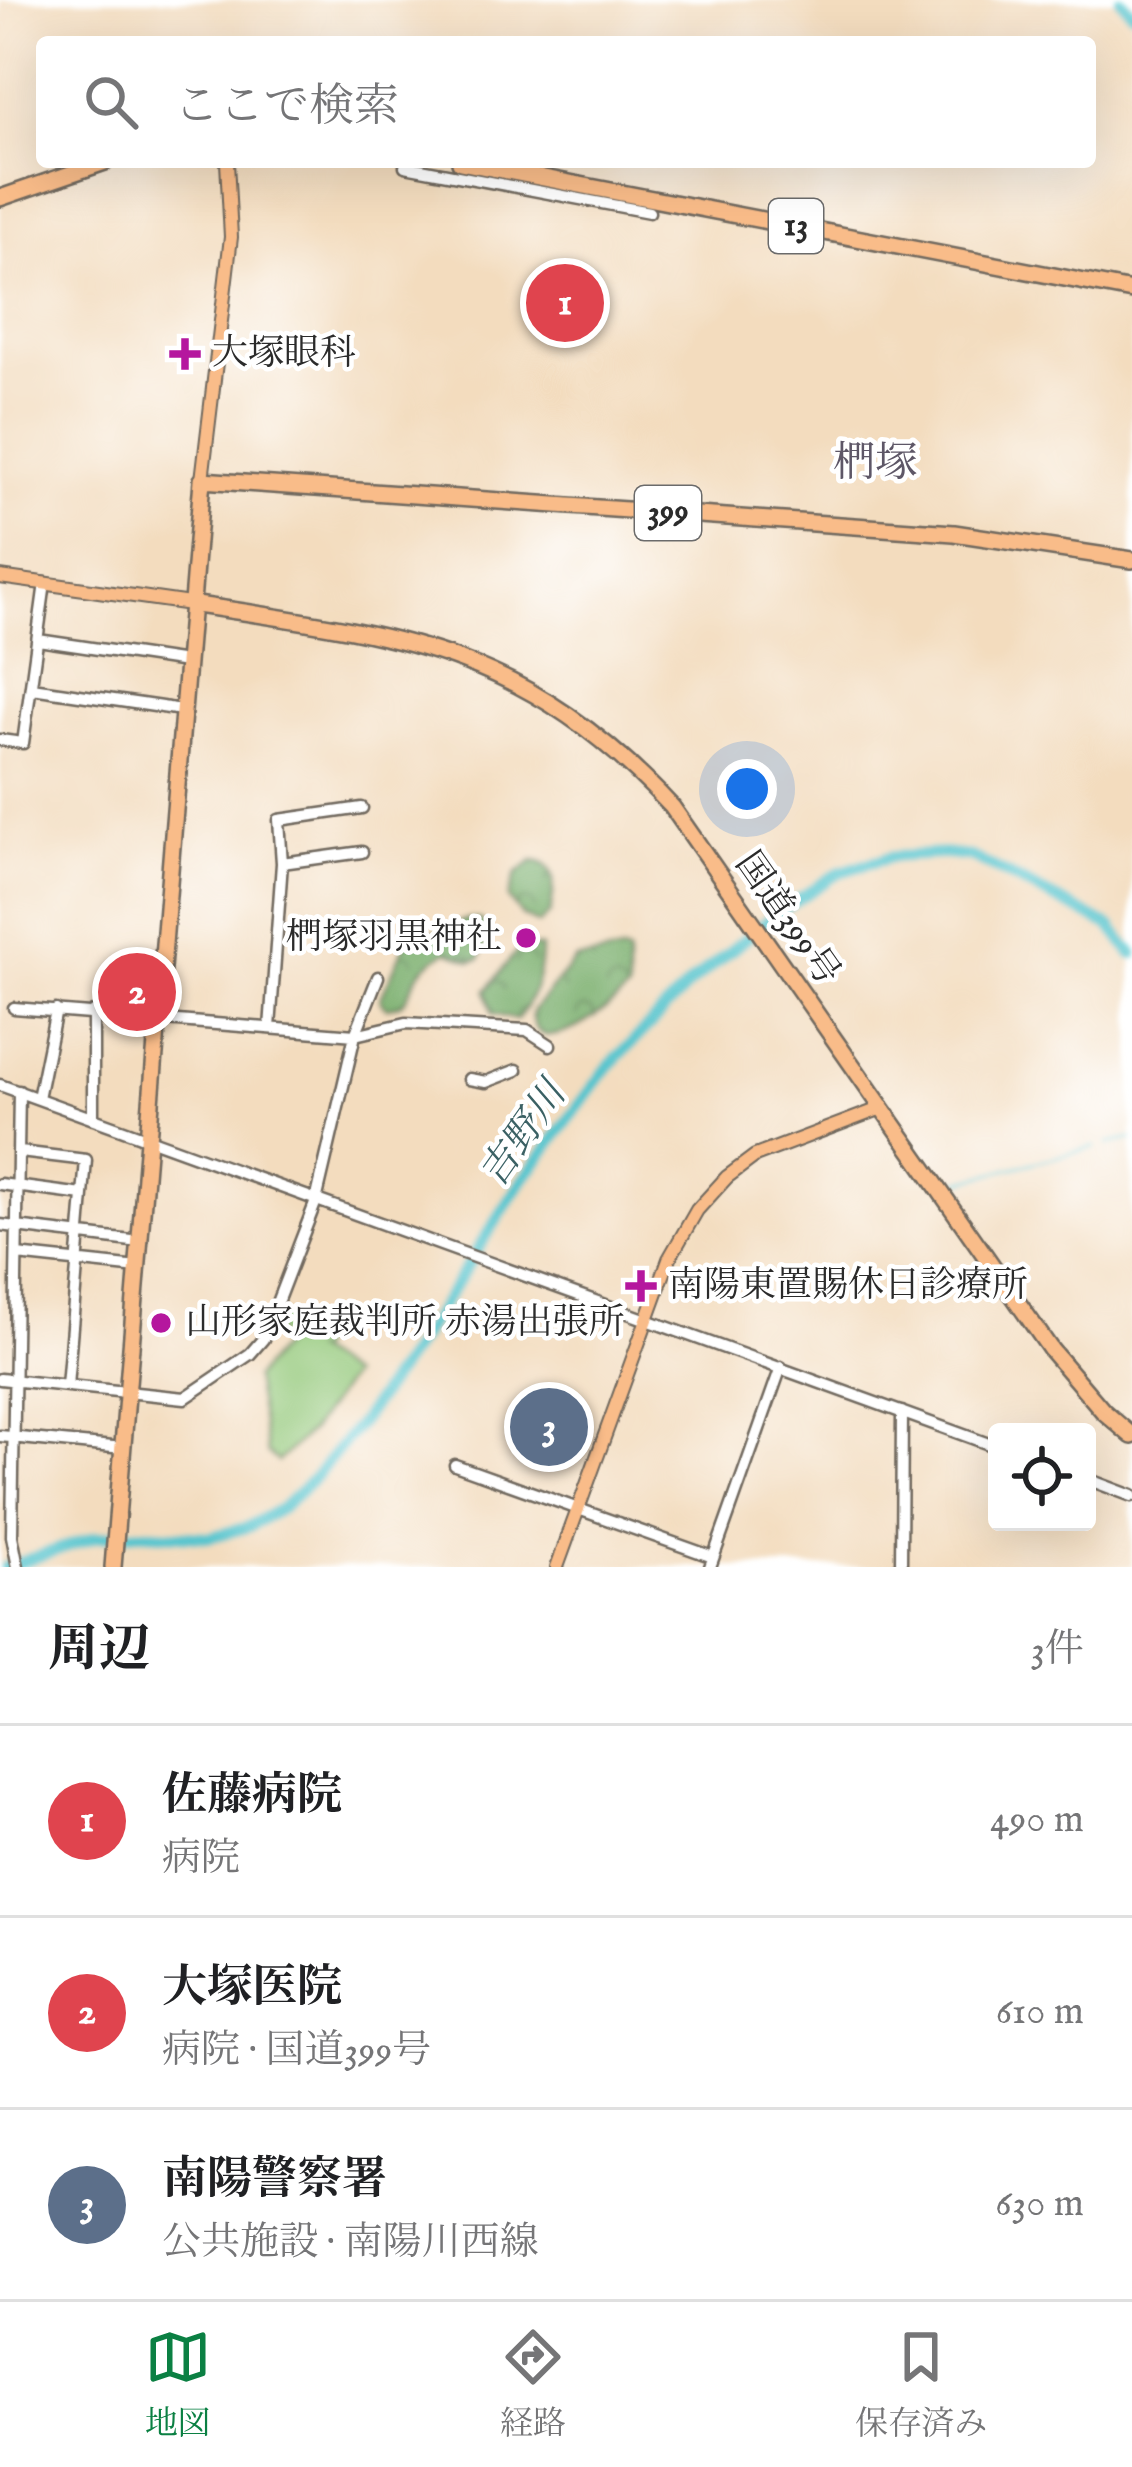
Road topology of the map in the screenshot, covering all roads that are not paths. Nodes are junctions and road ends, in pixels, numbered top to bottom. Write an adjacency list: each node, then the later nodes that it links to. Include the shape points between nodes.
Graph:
1 (88, 168): 5 (highway)
2 (227, 168): 8 (main road, via 231,237)
3 (416, 168): 6 (street)
4 (491, 168): 7 (highway, 13)
5 (0, 198)
6 (649, 212)
7 (1132, 291)
8 (202, 481): 9 (highway, 399, via 954,533); 12 (highway)
9 (1132, 560)
10 (0, 577): 11 (main road)
11 (45, 583): 12 (main road); 13 (street)
12 (190, 604): 14 (highway); 34 (highway, 国道399号, via 412,641 532,691 584,724 656,789)
13 (38, 640): 14 (street); 15 (street)
14 (186, 662): 16 (highway)
15 (32, 688): 16 (street); 17 (street, via 23,743)
16 (182, 710): 25 (highway)
17 (0, 740)
18 (362, 808): 20 (street, via 278,820)
19 (362, 852): 20 (street)
20 (282, 863): 26 (street)
21 (378, 977): 27 (street)
22 (14, 1008): 23 (street)
23 (56, 1010): 24 (street); 33 (street)
24 (93, 1012): 25 (street); 35 (street)
25 (158, 1016): 26 (street); 36 (highway)
26 (270, 1028): 27 (street)
27 (356, 1035): 28 (street, via 406,1023 527,1030); 41 (street)
28 (550, 1045)
29 (517, 1070): 30 (street, via 486,1082)
30 (469, 1079)
31 (0, 1084): 32 (street)
32 (19, 1091): 33 (street); 37 (street)
33 (38, 1098): 35 (street)
34 (882, 1108): 52 (main road, via 773,1147 727,1177 676,1243); 60 (highway, 国道399号, via 1051,1350)
35 (93, 1119): 36 (street)
36 (148, 1140): 41 (street); 45 (highway)
37 (20, 1152): 39 (street); 40 (street, via 86,1160)
38 (0, 1184): 39 (street)
39 (19, 1186): 40 (street); 43 (street)
40 (83, 1195): 44 (street)
41 (316, 1202): 52 (street); 57 (street, via 256,1348 189,1397)
42 (0, 1226): 43 (street)
43 (17, 1228): 44 (street); 46 (street)
44 (80, 1234): 45 (street); 47 (street)
45 (140, 1241): 49 (highway)
46 (17, 1261): 47 (street); 48 (street); 51 (street)
47 (76, 1262): 49 (street); 56 (street)
48 (0, 1265)
49 (138, 1268): 57 (highway)
50 (0, 1294): 51 (street)
51 (17, 1294): 55 (street)
52 (647, 1318): 53 (street); 69 (main road)
53 (781, 1367): 58 (street); 70 (street)
54 (0, 1379): 55 (street)
55 (16, 1381): 56 (street); 61 (street)
56 (67, 1386): 57 (street)
57 (129, 1394): 63 (highway)
58 (902, 1412): 62 (street); 74 (street)
59 (0, 1436): 61 (street)
60 (1132, 1436)
61 (15, 1437): 63 (street); 67 (street)
62 (988, 1444)
63 (123, 1448): 71 (highway)
64 (454, 1466): 69 (street)
65 (1096, 1482): 68 (street)
66 (0, 1492): 67 (street)
67 (15, 1495): 72 (street)
68 (1132, 1496)
69 (578, 1509): 70 (street); 73 (main road)
70 (711, 1562)
71 (113, 1563)
72 (18, 1567)
73 (557, 1567)
74 (901, 1567)

